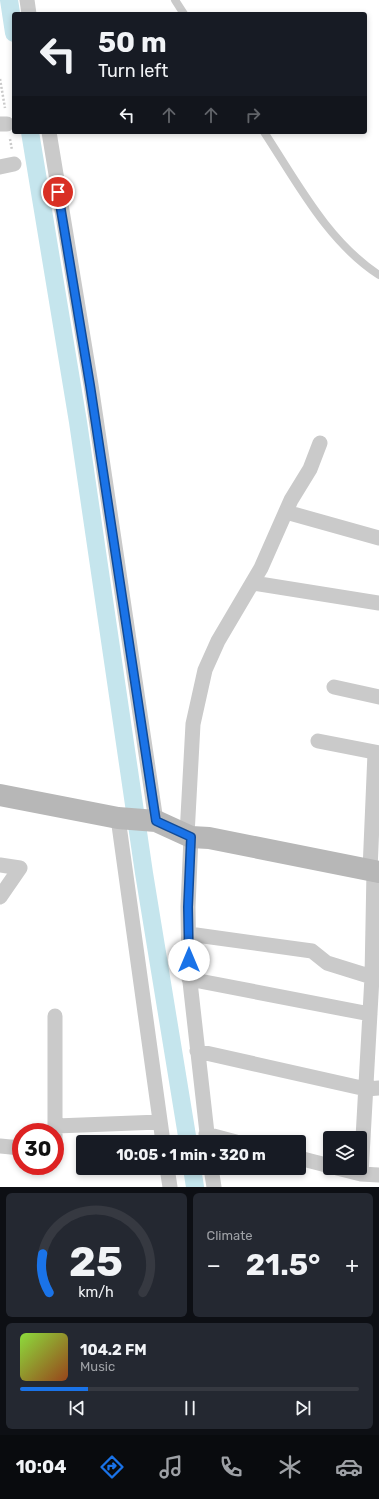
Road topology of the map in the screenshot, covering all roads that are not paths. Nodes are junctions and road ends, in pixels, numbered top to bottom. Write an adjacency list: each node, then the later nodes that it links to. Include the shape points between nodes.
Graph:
1 (27, 0): 3 (street)
2 (176, 0): 4 (lane)
3 (29, 12)
4 (183, 12)
5 (48, 134): 18 (street, via 89,378)
6 (265, 134): 7 (lane, via 329,229 348,250)
7 (379, 274)
8 (320, 443): 9 (street, via 310,469)
9 (286, 512): 10 (street); 11 (street)
10 (379, 538)
11 (253, 583): 12 (street); 19 (street, via 218,641 205,670 193,724)
12 (379, 603)
13 (334, 687): 14 (street)
14 (379, 697)
15 (318, 741): 16 (street)
16 (377, 753): 21 (street)
17 (0, 794): 18 (street)
18 (137, 819): 19 (street); 30 (street)
19 (189, 836): 21 (street); 23 (street)
20 (0, 865): 22 (street, via 20,868)
21 (374, 871): 24 (street)
22 (0, 897)
23 (189, 934): 24 (street, via 312,952 327,963); 25 (street)
24 (372, 977): 26 (street)
25 (189, 979): 26 (street); 28 (street)
26 (370, 1014): 29 (street)
27 (55, 1016): 31 (street)
28 (197, 1051): 29 (street); 35 (street)
29 (372, 1088): 33 (street)
30 (160, 1122): 32 (street); 34 (street)
31 (56, 1123)
32 (64, 1126)
33 (366, 1131)
34 (162, 1135)
35 (207, 1135)
36 (0, 1146): 37 (street)
37 (12, 1147)
38 (306, 1160): 39 (street)
39 (323, 1164)
40 (367, 1174): 43 (street)
41 (168, 1175): 44 (street)
42 (212, 1175): 45 (street)
43 (379, 1175)
44 (170, 1187)
45 (214, 1187)

